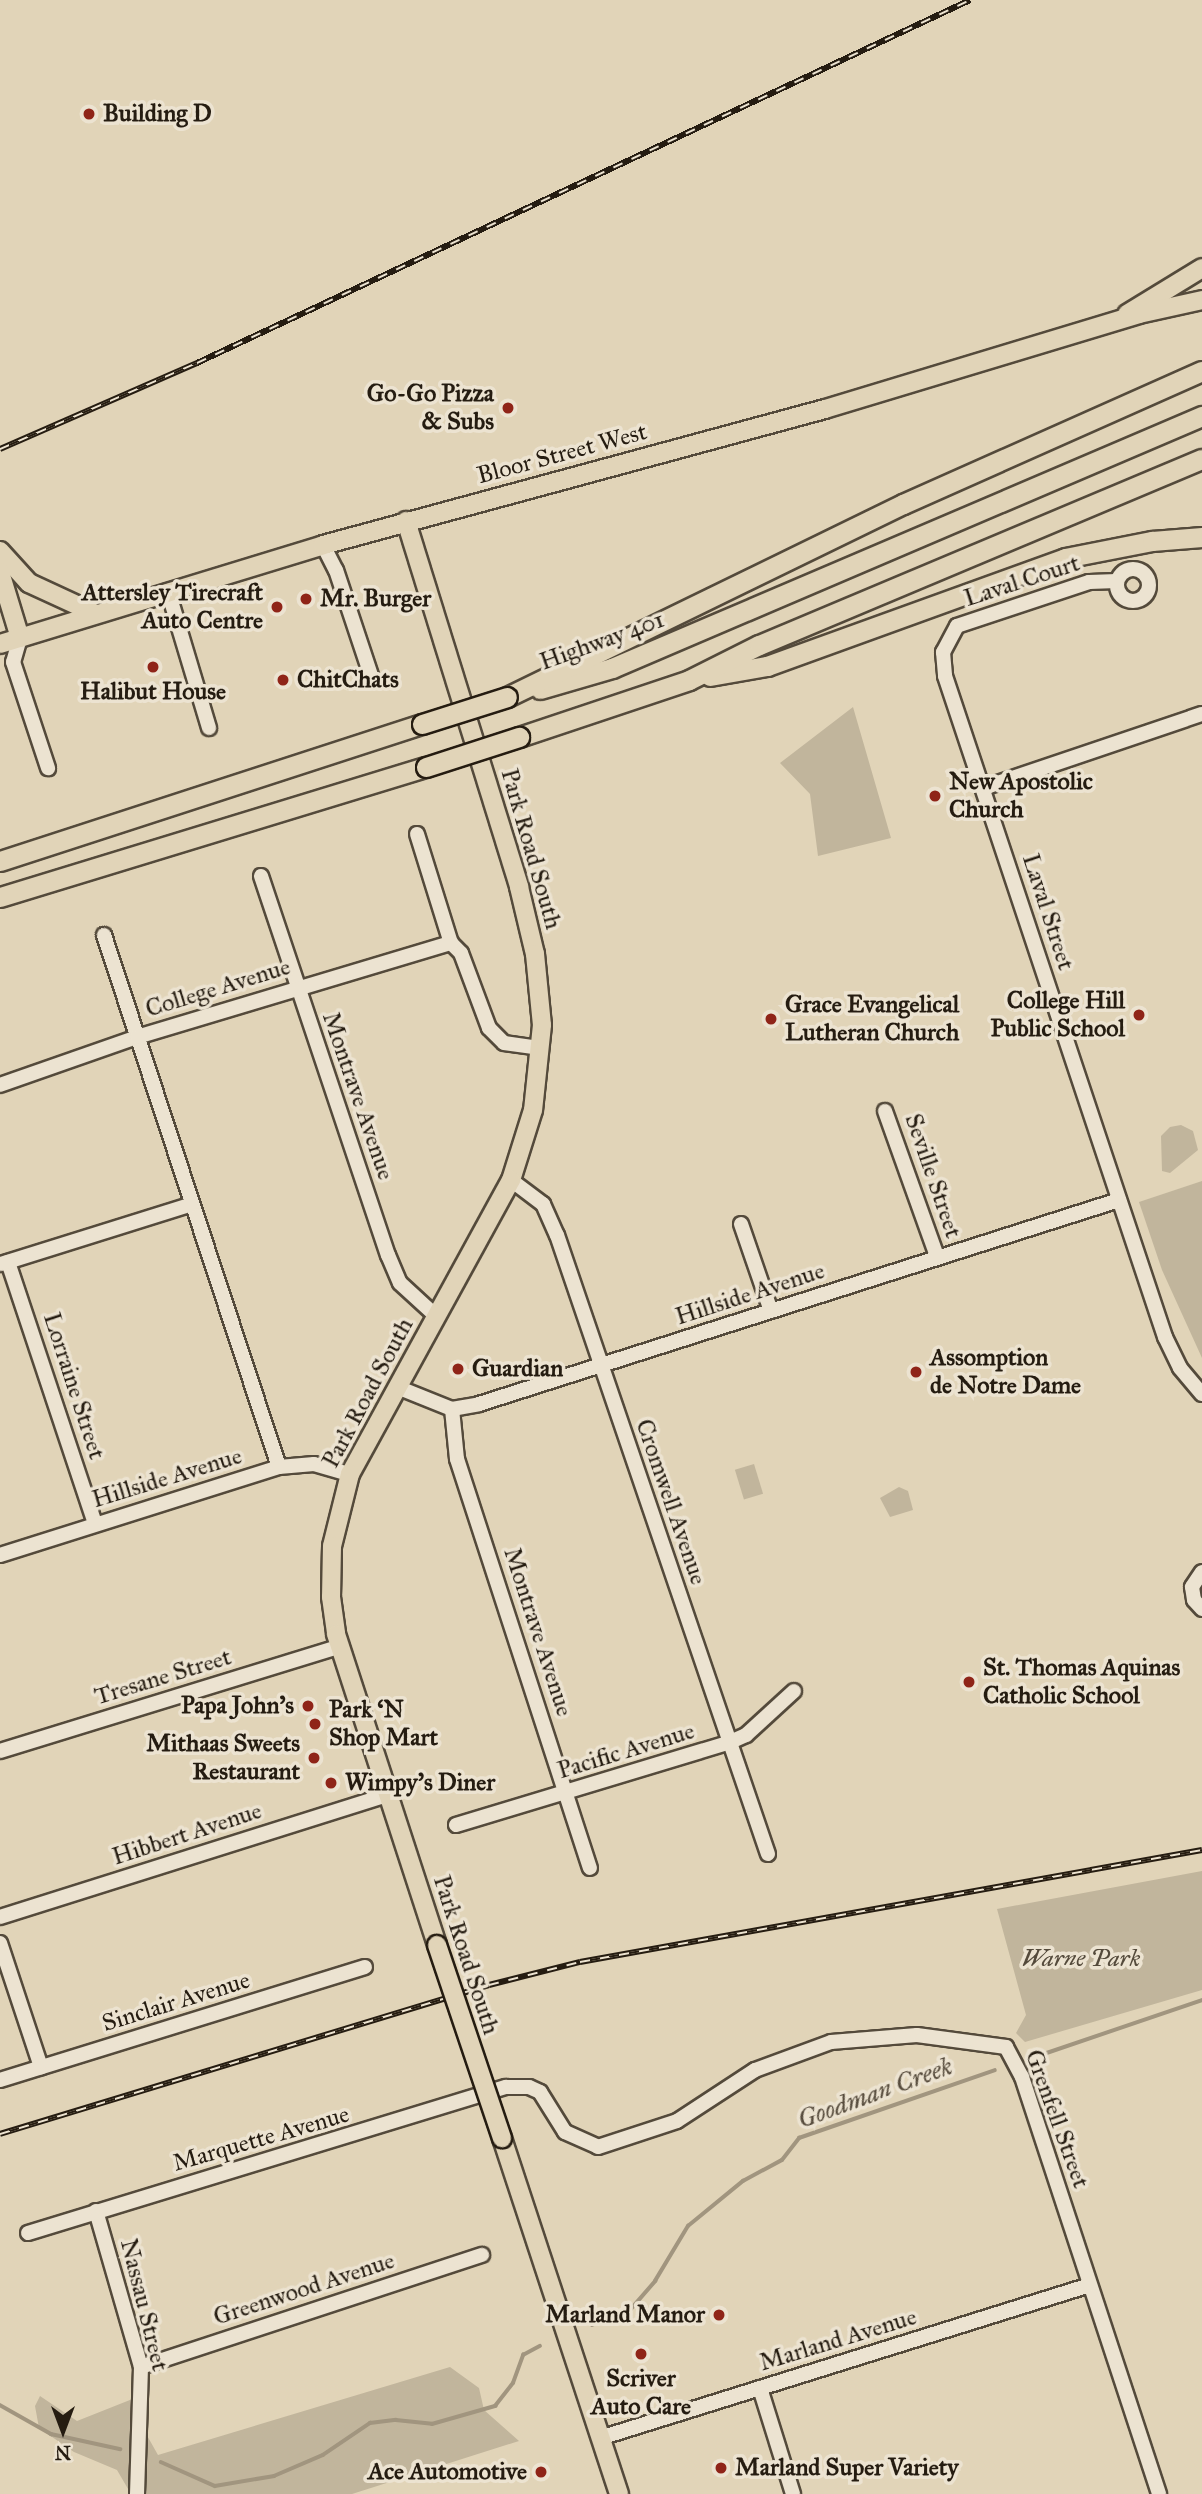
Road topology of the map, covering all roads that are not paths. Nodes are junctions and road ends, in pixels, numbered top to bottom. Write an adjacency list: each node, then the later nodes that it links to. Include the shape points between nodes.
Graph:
1 (1202, 268): 5 (main road, via 1152,295)
2 (1202, 280): 4 (main road, Bloor Street West)
3 (1202, 300): 4 (main road, Bloor Street West)
4 (1139, 314): 5 (main road, Bloor Street West)
5 (1119, 320): 9 (main road, Bloor Street West, via 825,409)
6 (1202, 371): 22 (highway, via 903,504)
7 (1202, 416): 22 (highway, Highway 401, via 612,668)
8 (1202, 459): 21 (highway, via 759,645)
9 (406, 521): 11 (main road, Bloor Street West); 35 (main road, Park Road South, via 531,932 540,982)
10 (1202, 537): 21 (highway, via 1152,541 1065,558 767,666)
11 (323, 545): 15 (main road, Bloor Street West); 20 (street, via 336,570)
12 (0, 551): 16 (main road, via 29,583)
13 (0, 572): 17 (main road)
14 (1117, 581): 18 (street, Laval Court, via 1088,582 971,620)
15 (169, 591): 16 (main road, Bloor Street West); 24 (street)
16 (94, 613): 17 (main road, Bloor Street West)
17 (20, 638): 19 (main road, Bloor Street West); 25 (street, via 13,662)
18 (947, 638): 26 (street, Laval Street, via 945,676)
19 (0, 644)
20 (372, 678)
21 (689, 680): 30 (highway, bridge, via 426,767)
22 (507, 697): 28 (highway, Highway 401, bridge)
23 (1202, 714): 26 (street)
24 (209, 728)
25 (48, 768)
26 (983, 788): 39 (street, Laval Street)
27 (418, 834): 32 (street, via 452,934)
28 (0, 861)
29 (261, 876): 33 (street, Montrave Avenue)
30 (0, 897)
31 (104, 935): 34 (street)
32 (451, 943): 33 (street, College Avenue); 35 (street, via 461,953 489,1028 504,1043)
33 (297, 988): 34 (street, College Avenue); 45 (street, Montrave Avenue, via 388,1255 400,1283)
34 (137, 1037): 36 (street, College Avenue); 40 (street)
35 (541, 1048): 38 (main road, Park Road South, via 527,1134)
36 (0, 1085)
37 (886, 1111): 42 (street, Seville Street)
38 (511, 1180): 45 (main road, Park Road South); 46 (street, Cromwell Avenue, via 543,1204)
39 (1119, 1200): 42 (street, Hillside Avenue); 48 (street, Laval Street, via 1171,1352)
40 (192, 1204): 43 (street); 50 (street)
41 (741, 1224): 44 (street)
42 (937, 1256): 44 (street, Hillside Avenue)
43 (4, 1263): 52 (street, Lorraine Street)
44 (771, 1311): 46 (street, Hillside Avenue)
45 (436, 1316): 47 (main road, Park Road South)
46 (602, 1367): 49 (street, Hillside Avenue); 58 (street, Cromwell Avenue)
47 (397, 1387): 49 (street); 51 (main road, Park Road South)
48 (1202, 1394)
49 (452, 1409): 60 (street, Montrave Avenue, via 457,1460)
50 (279, 1467): 51 (street, Hillside Avenue, via 314,1464); 52 (street, Hillside Avenue)
51 (350, 1474): 56 (main road, Park Road South, via 330,1565)
52 (95, 1524): 53 (street, Hillside Avenue)
53 (0, 1555)
54 (1202, 1572): 55 (street, via 1192,1587 1194,1600)
55 (1202, 1609)
56 (339, 1647): 59 (street, Tresane Street); 61 (main road, Park Road South)
57 (794, 1691): 58 (street, Pacific Avenue, via 746,1735)
58 (728, 1743): 60 (street, Pacific Avenue); 63 (street, Cromwell Avenue)
59 (0, 1751)
60 (568, 1793): 62 (street, Pacific Avenue); 64 (street, Montrave Avenue)
61 (387, 1795): 65 (street, Hibbert Avenue); 77 (main road, Park Road South, bridge)
62 (456, 1825)
63 (768, 1854)
64 (590, 1868)
65 (0, 1917)
66 (0, 1943): 68 (street)
67 (365, 1967): 68 (street, Sinclair Avenue)
68 (41, 2067): 69 (street, Sinclair Avenue)
69 (0, 2080)
70 (506, 2087): 71 (street, Marquette Avenue); 74 (street, Grenfell Street, via 540,2092 565,2132 598,2147 677,2121 755,2070 831,2042 917,2035 1006,2046 1022,2077)
71 (96, 2211): 72 (street, Marquette Avenue); 75 (street, Nassau Street)
72 (28, 2233)
73 (482, 2255): 75 (street, Greenwood Avenue)
74 (1090, 2285): 76 (street, Marland Avenue); 81 (street, Grenfell Street)
75 (141, 2367): 78 (street, Nassau Street)
76 (760, 2388): 77 (street, Marland Avenue); 80 (street)
77 (600, 2438): 79 (main road, Park Road South)
78 (137, 2494)
79 (618, 2494)
80 (793, 2494)
81 (1159, 2494)

